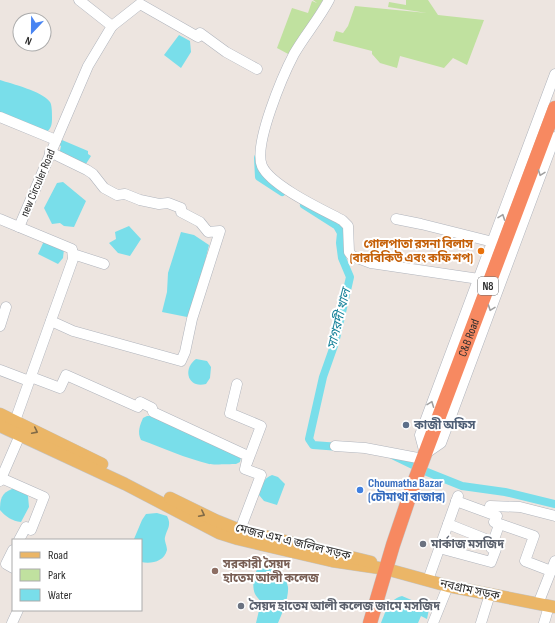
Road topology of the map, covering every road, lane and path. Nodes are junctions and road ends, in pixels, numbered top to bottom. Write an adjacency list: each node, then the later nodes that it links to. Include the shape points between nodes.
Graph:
1 (79, 0): 3 (street)
2 (329, 0): 18 (street, via 290,61 259,151 262,167 285,189 342,220 348,226 349,252 352,256 371,263)
3 (112, 26): 4 (street, via 140,4 198,37 200,33 226,52); 9 (street, new Circuler Road, via 88,66)
4 (257, 69)
5 (555, 74): 15 (street, one-way to 5)
6 (555, 108): 30 (highway, C&B Road / N8)
7 (0, 117): 9 (street)
8 (555, 137): 11 (street)
9 (56, 140): 10 (street, new Circuler Road)
10 (50, 152): 14 (street, new Circuler Road); 20 (street, via 87,170 104,188 117,195 125,194 159,204 170,203 200,222 208,232 220,231 181,361 73,331)
11 (552, 152): 30 (street, one-way to 30, via 441,443)
12 (0, 219): 14 (street)
13 (396, 219): 15 (street)
14 (19, 227): 16 (street, new Circuler Road, via 72,249)
15 (493, 242): 18 (street)
16 (72, 254): 17 (street); 20 (street, via 73,259)
17 (104, 264)
18 (479, 279): 30 (street, one-way to 18, via 420,435)
19 (6, 307): 21 (street)
20 (51, 321): 23 (street)
21 (0, 326)
22 (0, 370): 23 (street)
23 (30, 379): 26 (street); 31 (street, via 60,388 66,375 138,407 140,402 152,408 153,412 248,456)
24 (237, 384): 31 (street, via 230,413 262,426)
25 (0, 414): 26 (main road, মেজর এম এ জলিল সড়ক)
26 (15, 421): 37 (main road, মেজর এম এ জলিল সড়ক, one-way to 37)
27 (0, 426): 28 (main road, মেজর এম এ জলিল সড়ক)
28 (20, 435): 32 (street); 44 (main road, মেজর এম এ জলিল সড়ক, via 238,540 332,561)
29 (335, 446): 30 (street, via 365,448)
30 (423, 459): 44 (highway, C&B Road / N8)
31 (245, 469): 37 (street, via 261,475)
32 (1, 479): 38 (street, via 44,497 31,530 26,527)
33 (490, 506): 34 (street, via 520,508)
34 (555, 516)
35 (448, 524): 36 (street, via 457,497 497,516 494,522); 39 (street); 40 (street)
36 (499, 525): 39 (street); 45 (street, via 534,536 525,561)
37 (240, 530): 44 (main road, মেজর এম এ জলিল সড়ক, via 364,559)
38 (20, 539)
39 (493, 542): 40 (street, via 491,548 496,549 491,562)
40 (439, 548): 46 (street)
41 (12, 552): 43 (street, via 6,564)
42 (555, 561): 45 (street)
43 (12, 567)
44 (386, 569): 46 (main road, নবগ্রাম সড়ক); 52 (highway, C&B Road / N8); 53 (highway, C&B Road / N8)
45 (551, 571): 49 (street)
46 (428, 580): 47 (main road, নবগ্রাম সড়ক)
47 (448, 586): 48 (main road, নবগ্রাম সড়ক); 54 (street)
48 (490, 594): 49 (main road, নবগ্রাম সড়ক); 55 (street)
49 (547, 606): 56 (street)
50 (18, 611): 51 (street)
51 (12, 623)
52 (365, 623)
53 (370, 623)
54 (433, 623)
55 (481, 623)
56 (544, 623)

